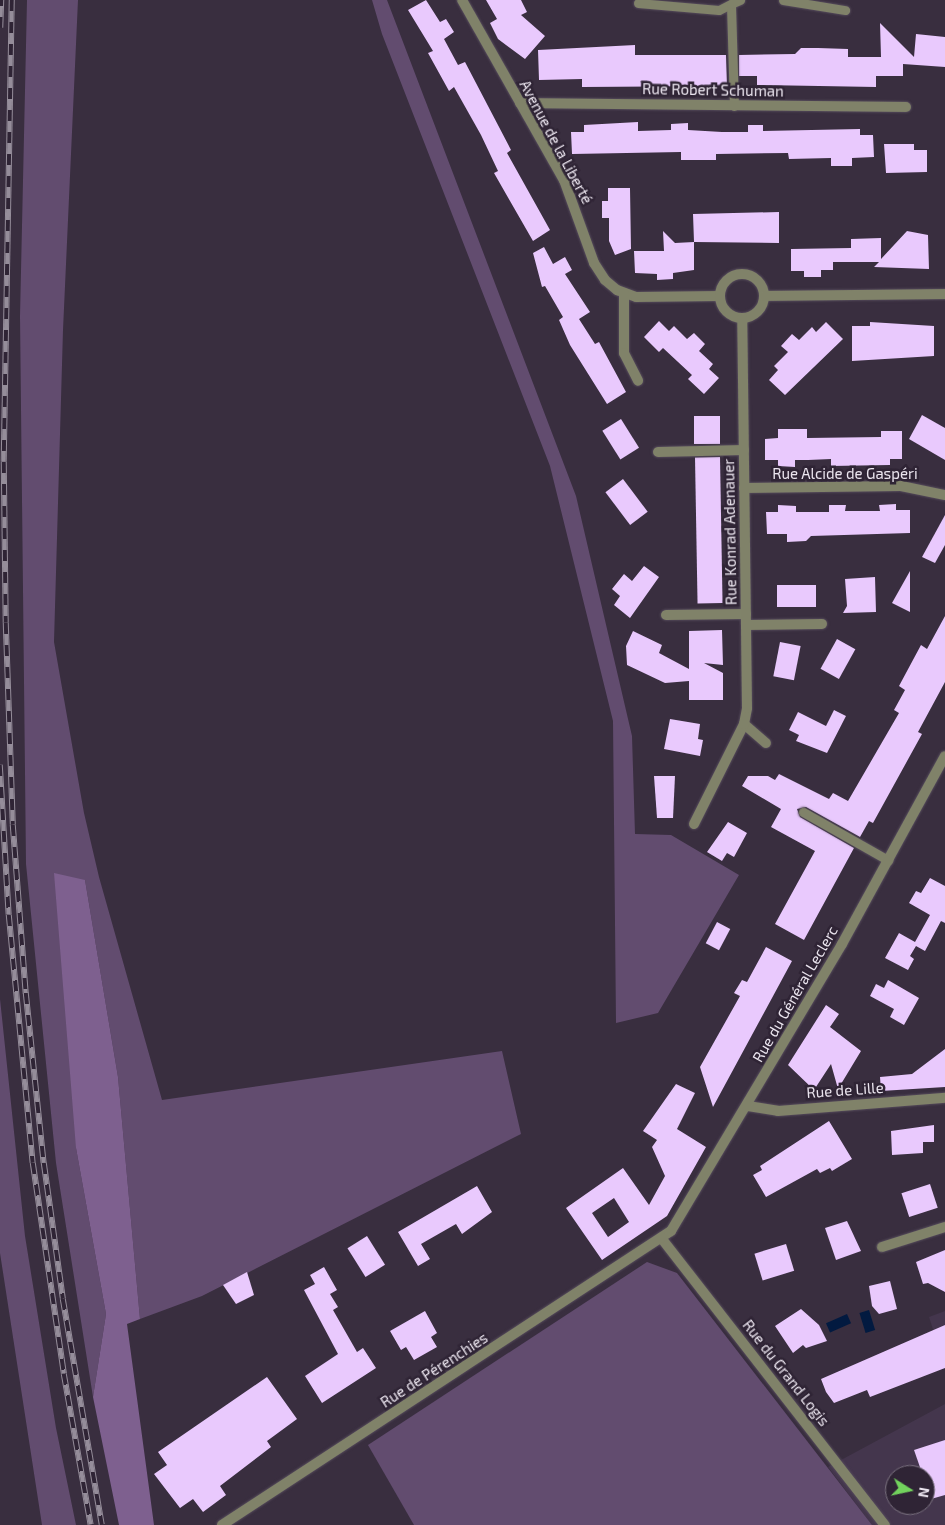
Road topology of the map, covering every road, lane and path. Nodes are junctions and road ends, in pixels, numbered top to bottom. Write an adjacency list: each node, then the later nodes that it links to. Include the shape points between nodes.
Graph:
1 (462, 0): 7 (street, Avenue de la Liberté)
2 (740, 0): 5 (lane)
3 (784, 0): 6 (lane)
4 (638, 3): 5 (lane, via 719,10)
5 (730, 4): 8 (lane)
6 (844, 10)
7 (520, 104): 8 (street, Rue Robert Schuman); 10 (street, Avenue de la Liberté, via 571,195 594,263 611,286)
8 (734, 106): 9 (street, Rue Robert Schuman)
9 (906, 107)
10 (624, 293): 12 (street, Avenue de la Liberté, via 648,298); 15 (street, via 624,353)
11 (945, 294): 13 (street)
12 (720, 296): 13 (street, via 723,284 739,274 757,279); 14 (street, via 724,309)
13 (764, 296): 14 (street, via 758,312)
14 (742, 318): 16 (street, Rue Konrad Adenauer)
15 (638, 381)
16 (744, 450): 17 (street, Rue Konrad Adenauer); 18 (street, Rue Konrad Adenauer)
17 (658, 452)
18 (744, 488): 19 (street, Rue Alcide de Gaspéri, via 901,486); 21 (street, Rue Konrad Adenauer)
19 (945, 495)
20 (666, 615): 21 (street, Rue Konrad Adenauer)
21 (746, 619): 22 (street, Rue Konrad Adenauer); 23 (street, Rue Konrad Adenauer, via 747,708)
22 (822, 624)
23 (744, 724): 24 (street); 27 (street, Rue Konrad Adenauer)
24 (766, 743)
25 (945, 756): 28 (street, Rue du Général Leclerc)
26 (803, 812): 28 (lane)
27 (694, 824)
28 (888, 860): 30 (street, Rue du Général Leclerc)
29 (945, 1098): 30 (street, Rue de Lille, via 778,1111)
30 (748, 1106): 32 (street, Rue du Général Leclerc, via 684,1213)
31 (945, 1228): 33 (street)
32 (662, 1239): 34 (street, Rue de Pérenchies); 35 (street, Rue du Grand Logis)
33 (882, 1247)
34 (222, 1525)
35 (885, 1525)

